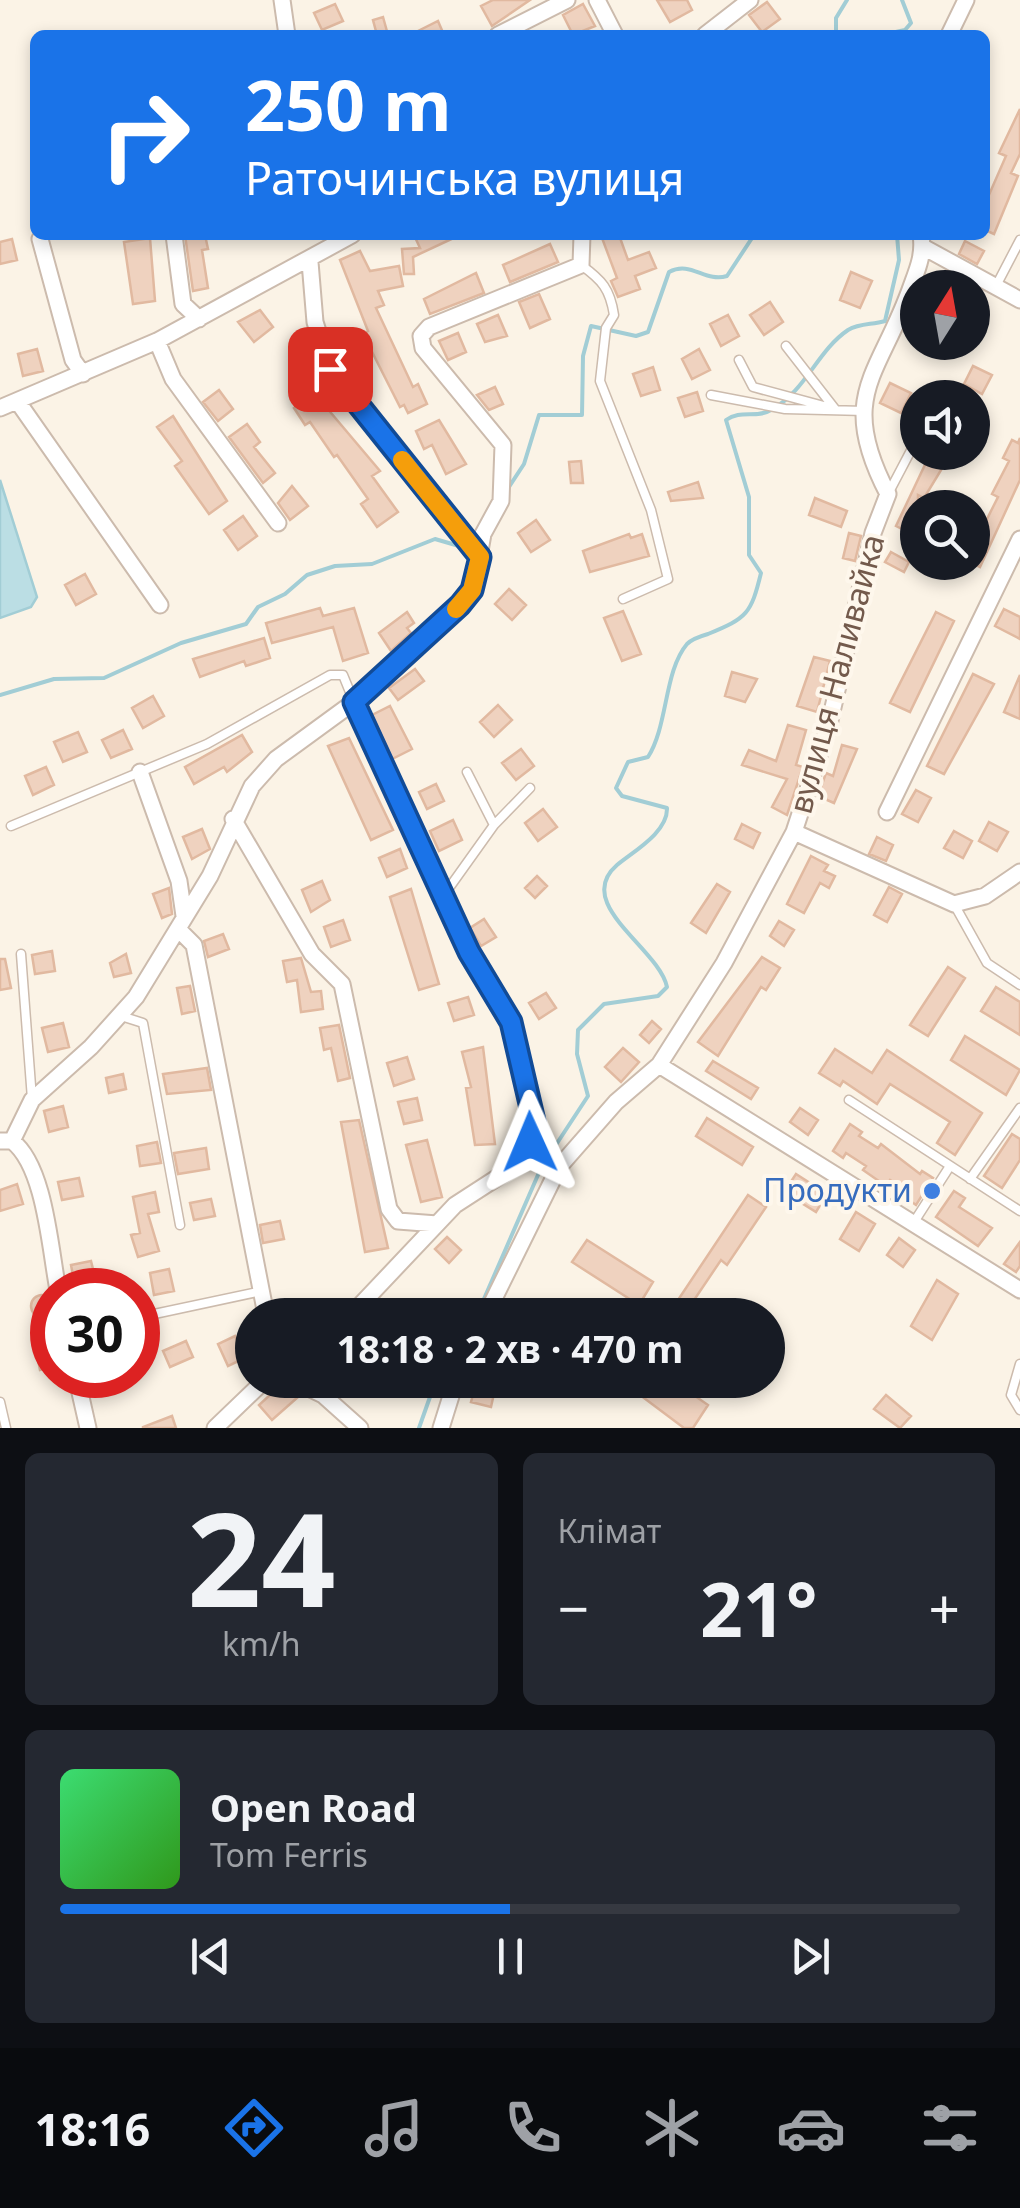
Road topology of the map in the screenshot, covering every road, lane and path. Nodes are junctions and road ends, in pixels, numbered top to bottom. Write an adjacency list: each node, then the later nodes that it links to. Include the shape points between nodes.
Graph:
1 (282, 0): 6 (street)
2 (567, 0): 7 (street)
3 (597, 0): 8 (street)
4 (750, 0): 9 (street)
5 (966, 0): 10 (street)
6 (286, 30)
7 (508, 30)
8 (612, 30)
9 (711, 30)
10 (951, 30)
11 (40, 240): 25 (street, via 73,360)
12 (175, 240): 21 (street, via 184,304)
13 (338, 240): 17 (street)
14 (582, 240): 18 (street)
15 (1020, 240): 19 (lane)
16 (923, 242): 19 (street); 30 (street, вулиця Наливайка, via 908,298 872,369)
17 (314, 249): 21 (street); 35 (street, via 315,322 330,369)
18 (580, 264): 35 (street, via 430,326 421,336 423,348 503,444 501,502); 36 (lane, via 605,282 612,303 600,381 651,510 668,579)
19 (996, 286): 20 (street)
20 (1020, 300)
21 (199, 319): 22 (street)
22 (156, 341): 25 (street); 33 (street, via 173,379)
23 (786, 346): 29 (lane)
24 (739, 360): 29 (lane, via 753,387)
25 (83, 374): 27 (street)
26 (710, 396): 29 (lane, via 784,409)
27 (18, 402): 28 (street); 37 (street)
28 (0, 408)
29 (840, 410): 30 (lane)
30 (865, 411): 32 (street, вулиця Наливайка, via 867,442)
31 (901, 470): 32 (lane)
32 (888, 494): 46 (street, вулиця Наливайка, via 829,726)
33 (278, 523)
34 (1020, 539): 42 (street)
35 (475, 550): 38 (street, via 472,590)
36 (623, 599)
37 (160, 605)
38 (354, 702): 39 (lane, via 343,675 330,675 207,744); 43 (street, via 276,759); 48 (street)
39 (140, 772): 45 (lane); 50 (street, via 178,881)
40 (467, 772): 44 (lane)
41 (530, 788): 44 (lane)
42 (887, 812)
43 (233, 819): 50 (street, via 210,876); 64 (street, via 312,954 342,984 389,1210 412,1226)
44 (494, 825): 48 (lane)
45 (12, 826)
46 (794, 832): 49 (street); 54 (street, вулиця Наливайка)
47 (1020, 872): 49 (street, via 985,896)
48 (444, 895): 59 (street, via 511,1022)
49 (954, 904): 52 (lane, via 987,963)
50 (181, 922): 53 (street); 68 (street, via 194,944)
51 (21, 954): 55 (lane)
52 (1020, 985)
53 (121, 1016): 55 (street); 65 (lane, via 143,1024)
54 (660, 1065): 59 (street, вулиця Наливайка); 63 (street)
55 (32, 1100): 58 (street)
56 (849, 1100): 60 (lane)
57 (1020, 1108): 61 (lane)
58 (6, 1141): 66 (street, via 26,1152)
59 (542, 1160): 64 (street); 71 (street)
60 (950, 1166): 61 (lane); 63 (lane)
61 (970, 1179): 62 (lane)
62 (1020, 1212)
63 (914, 1222): 67 (street)
64 (437, 1224): 70 (street)
65 (180, 1225)
66 (54, 1268)
67 (1020, 1290)
68 (262, 1291): 69 (street); 72 (lane)
69 (263, 1298)
70 (367, 1298)
71 (492, 1298)
72 (160, 1313)
73 (1020, 1364): 79 (lane, via 1011,1395)
74 (81, 1398): 81 (street)
75 (246, 1398): 82 (street)
76 (326, 1398): 83 (street)
77 (451, 1398): 84 (street)
78 (0, 1402): 80 (lane)
79 (1020, 1410)
80 (6, 1428)
81 (88, 1428)
82 (215, 1428)
83 (360, 1428)
84 (442, 1428)

